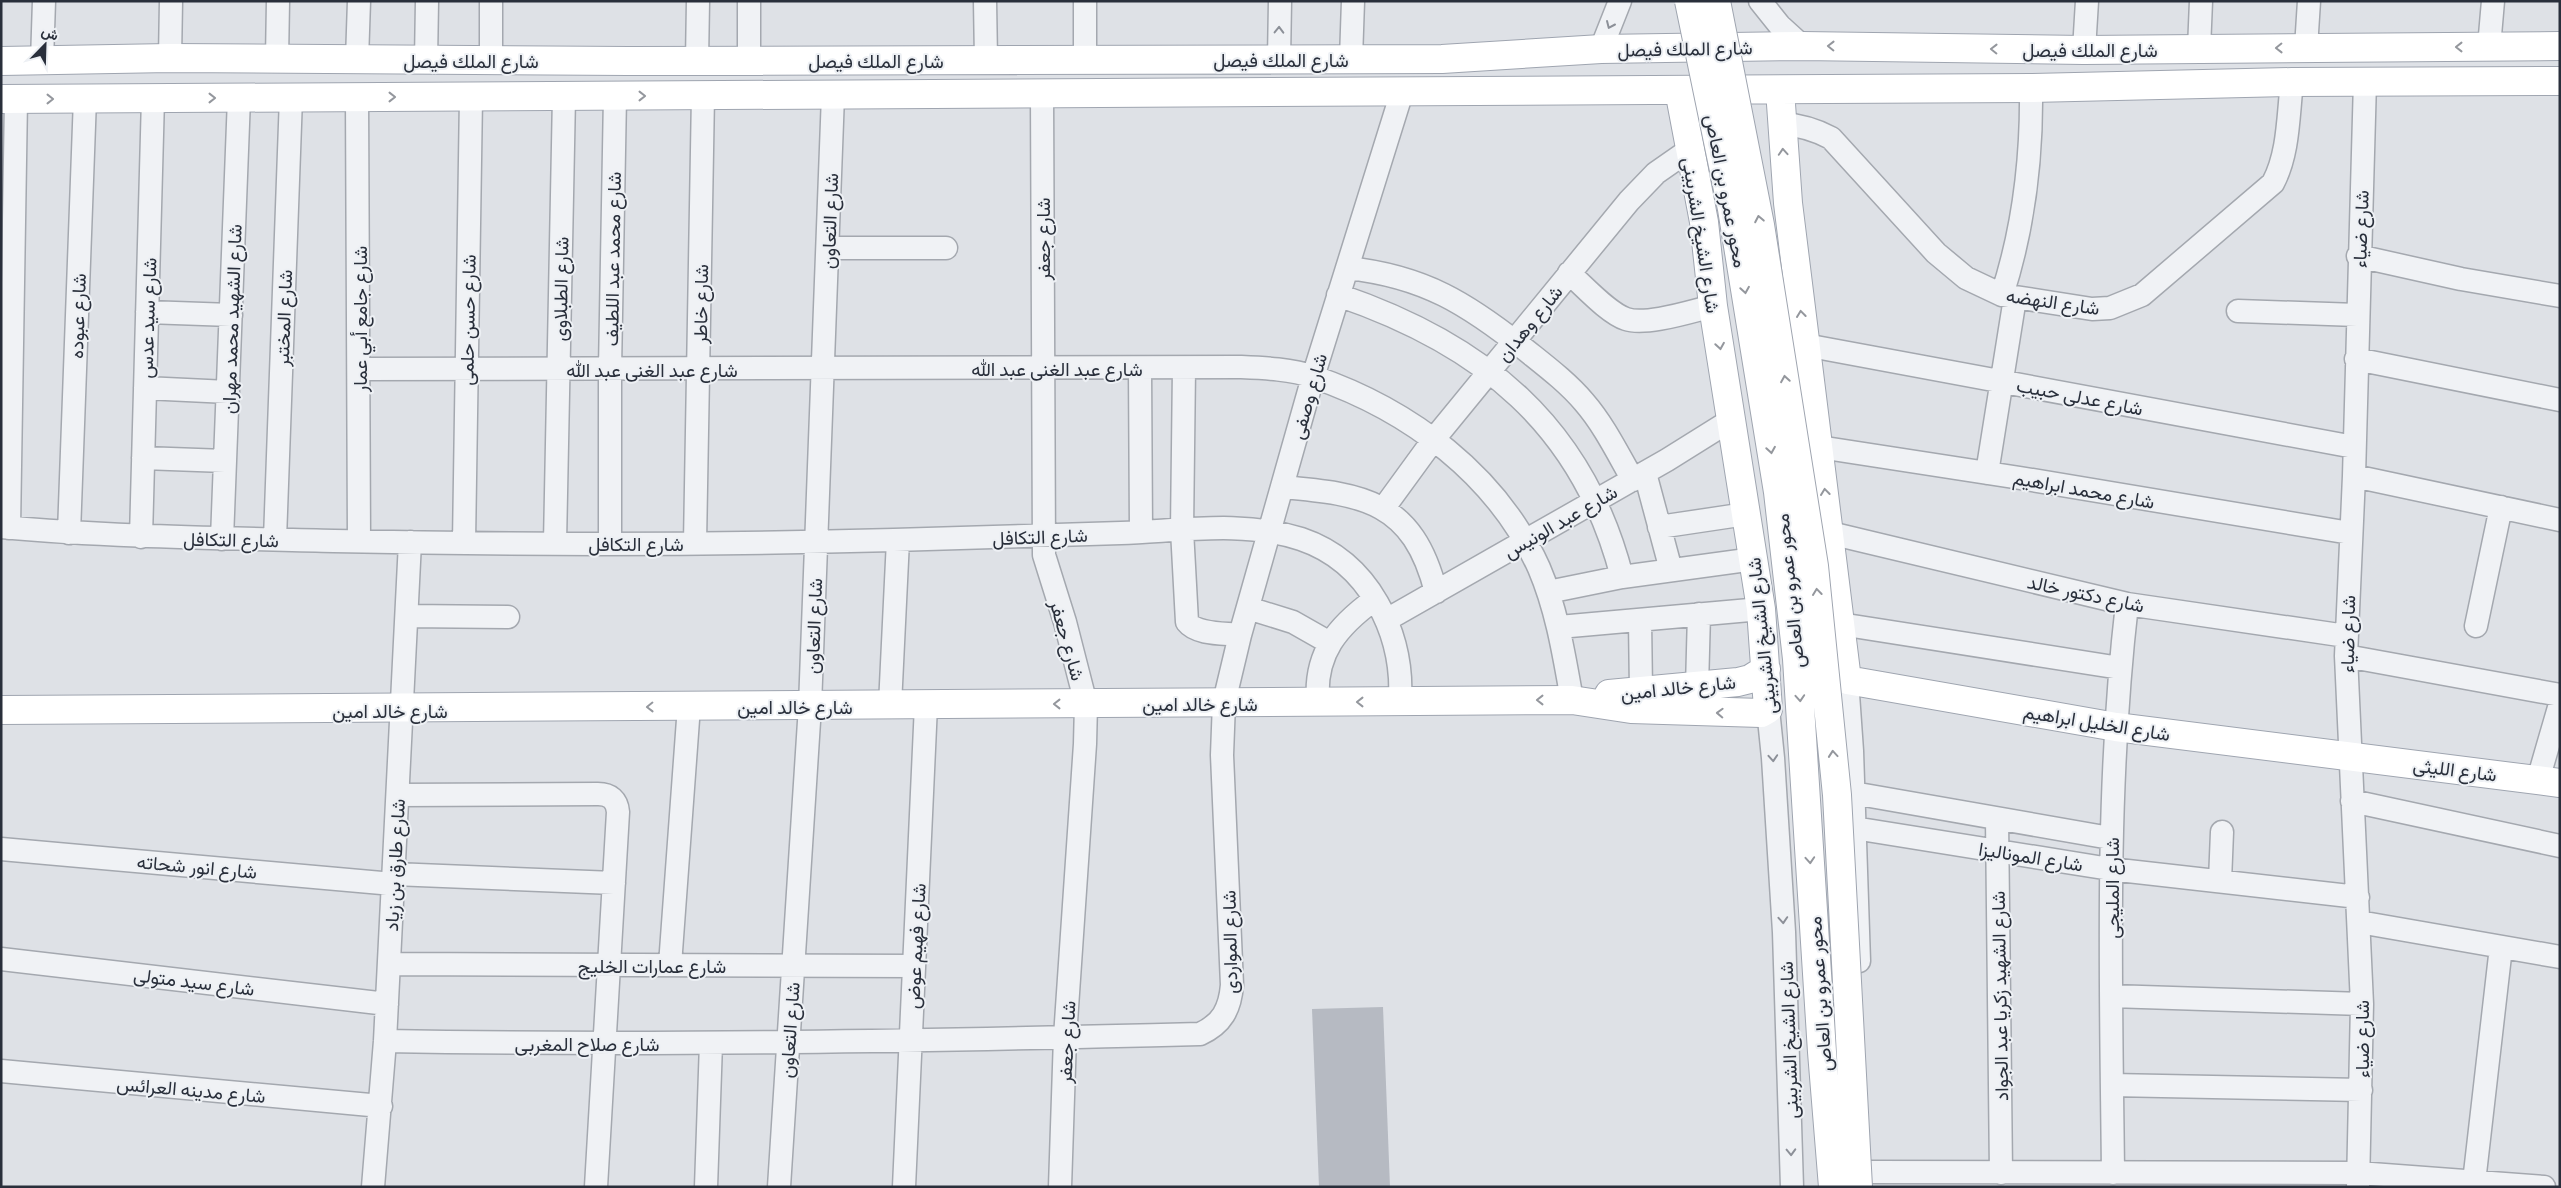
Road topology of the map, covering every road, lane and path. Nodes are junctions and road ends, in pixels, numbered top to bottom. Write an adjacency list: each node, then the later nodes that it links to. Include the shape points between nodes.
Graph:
1 (44, 1): 41 (street)
2 (171, 1): 28 (street)
3 (278, 1): 29 (street)
4 (359, 1): 34 (street)
5 (427, 1): 35 (street)
6 (491, 1): 36 (street)
7 (698, 1): 42 (street)
8 (749, 1): 37 (street)
9 (985, 1): 38 (street)
10 (1085, 1): 39 (street)
11 (1280, 1): 30 (street, one-way to 11)
12 (1353, 1): 31 (street)
13 (1620, 1): 25 (street, one-way to 25)
14 (1689, 1): 225 (main road, محور عمرو بن العاص, one-way to 225, bridge, via 1732,209 1779,502 1798,659)
15 (1716, 1): 216 (main road, محور عمرو بن العاص, one-way to 15, bridge, via 1837,795 1814,566 1760,225)
16 (1760, 1): 21 (street)
17 (2087, 1): 27 (street)
18 (2201, 1): 26 (street)
19 (2308, 1): 24 (street)
20 (2493, 1): 23 (street)
21 (1802, 46): 25 (main road, شارع الملك فيصل); 27 (main road, شارع الملك فيصل, one-way to 21)
22 (2560, 46): 23 (main road, شارع الملك فيصل)
23 (2489, 47): 24 (main road, شارع الملك فيصل, one-way to 24)
24 (2306, 48): 26 (main road, شارع الملك فيصل, one-way to 26)
25 (1601, 49): 33 (main road, شارع الملك فيصل)
26 (2199, 49): 27 (main road, شارع الملك فيصل)
27 (2084, 50)
28 (170, 58): 29 (main road, شارع الملك فيصل); 41 (main road, شارع الملك فيصل)
29 (277, 59): 34 (main road, شارع الملك فيصل)
30 (1278, 59): 31 (main road, شارع الملك فيصل); 39 (main road, شارع الملك فيصل)
31 (1351, 59): 32 (main road, شارع الملك فيصل)
32 (1398, 59): 33 (main road, شارع الملك فيصل); 49 (main road, via 1407,75)
33 (1442, 59): 50 (main road, via 1433,76)
34 (357, 60): 35 (main road, شارع الملك فيصل)
35 (426, 60): 36 (main road, شارع الملك فيصل)
36 (491, 60): 42 (main road, شارع الملك فيصل)
37 (749, 60): 38 (main road, شارع الملك فيصل); 42 (main road, شارع الملك فيصل)
38 (986, 60): 39 (main road, شارع الملك فيصل)
39 (1085, 60)
40 (1, 61): 41 (main road, شارع الملك فيصل)
41 (42, 61)
42 (697, 61)
43 (2560, 80): 45 (main road, شارع الملك فيصل)
44 (2292, 82): 45 (main road, شارع الملك فيصل); 46 (main road, شارع الملك فيصل); 73 (street, شارع النهضه, via 2283,156 2273,183 2142,295 2118,306 2092,309)
45 (2365, 82): 69 (street, شارع ضياء)
46 (2031, 88): 48 (main road, شارع الملك فيصل); 73 (street, via 2028,180)
47 (1679, 90): 48 (main road, شارع الملك فيصل); 50 (main road, شارع الملك فيصل); 64 (main road, شارع الشيخ الشربينى)
48 (1780, 90): 63 (main road)
49 (1402, 92): 50 (main road, شارع الملك فيصل); 51 (main road, شارع الملك فيصل); 70 (street, شارع وصفى)
50 (1443, 92)
51 (1042, 94): 52 (main road, شارع الملك فيصل); 85 (street, شارع جعفر)
52 (833, 95): 55 (main road, شارع الملك فيصل); 67 (street, شارع التعاون)
53 (564, 96): 54 (main road, شارع الملك فيصل); 57 (main road, شارع الملك فيصل); 90 (street, شارع الطبلاوى)
54 (615, 96): 55 (main road, شارع الملك فيصل, one-way to 55); 91 (street, شارع محمد عبد اللطيف)
55 (703, 96): 83 (street, شارع خاطر)
56 (357, 97): 57 (main road, شارع الملك فيصل, one-way to 57); 61 (main road, شارع الملك فيصل); 88 (street, شارع جامع أبي عمار)
57 (471, 97): 89 (street, شارع حسن حلمى)
58 (85, 98): 59 (main road, شارع الملك فيصل); 62 (main road, شارع الملك فيصل, one-way to 58); 118 (street, شارع عبوده)
59 (153, 98): 60 (main road, شارع الملك فيصل, one-way to 60); 76 (street, شارع سيد عدس)
60 (239, 98): 61 (main road, شارع الملك فيصل); 78 (street, شارع الشهيد محمد مهران)
61 (291, 98): 124 (street, شارع المختبر)
62 (9, 99): 114 (street)
63 (1782, 124): 65 (main road, one-way to 63); 73 (street, شارع النهضه, via 1800,125 1830,138 1950,266 1984,288)
64 (1689, 150): 66 (main road, شارع الشيخ الشربينى); 71 (street, شارع وهدان, via 1656,172 1642,186)
65 (1788, 203): 66 (main road, via 1771,184 1746,176 1729,180 1715,190 1706,205); 81 (main road, one-way to 65)
66 (1704, 222): 75 (main road, شارع الشيخ الشربينى)
67 (829, 248): 68 (street); 84 (street, شارع التعاون)
68 (946, 248)
69 (2358, 256): 74 (street, via 2461,279); 79 (street, شارع ضياء)
70 (1347, 268): 72 (street, شارع وصفى); 80 (street, via 1383,273 1435,289 1463,304)
71 (1569, 273): 75 (street, via 1619,316 1632,321); 80 (street, شارع وهدان)
72 (1338, 295): 92 (street, via 1396,316); 93 (street, شارع وصفى)
73 (2008, 296): 94 (street)
74 (2560, 296)
75 (1714, 306): 98 (main road, شارع الشيخ الشربينى, one-way to 98)
76 (147, 312): 78 (street); 95 (street, شارع سيد عدس)
77 (2238, 312): 79 (street)
78 (231, 315): 96 (street, شارع الشهيد محمد مهران)
79 (2357, 315): 82 (street, شارع ضياء)
80 (1514, 340): 92 (street, شارع وهدان); 106 (street, via 1554,372 1585,403)
81 (1805, 345): 94 (street, شارع عدلى حبيب); 100 (main road)
82 (2356, 360): 97 (street); 101 (street, شارع ضياء)
83 (699, 368): 84 (street, شارع عبد الغنى عبد الله); 91 (street, شارع عبد الغنى عبد الله); 133 (street, شارع خاطر)
84 (823, 368): 85 (street, شارع عبد الغنى عبد الله); 130 (street, شارع التعاون)
85 (1042, 368): 86 (street, شارع عبد الغنى عبد الله); 121 (street, شارع جعفر)
86 (1140, 368): 87 (street, شارع عبد الغنى عبد الله); 117 (street)
87 (1184, 368): 93 (street, شارع عبد الغنى عبد الله, via 1264,368); 115 (street)
88 (360, 369): 89 (street, شارع عبد الغنى عبد الله); 126 (street, شارع جامع أبي عمار)
89 (466, 369): 90 (street, شارع عبد الغنى عبد الله); 129 (street, شارع حسن حلمى)
90 (559, 369): 91 (street, شارع عبد الغنى عبد الله); 131 (street, شارع الطبلاوى)
91 (610, 369): 132 (street, شارع محمد عبد اللطيف)
92 (1490, 370): 99 (street, شارع وهدان); 108 (street, via 1560,443)
93 (1314, 377): 99 (street, شارع عبد الغنى عبد الله, via 1375,405); 107 (street, شارع وصفى)
94 (2002, 382): 101 (street, شارع عدلى حبيب); 104 (street)
95 (145, 388): 96 (street); 102 (street, شارع سيد عدس)
96 (228, 392): 103 (street, شارع الشهيد محمد مهران)
97 (2560, 400)
98 (1732, 420): 106 (street, شارع عبد الونيس); 111 (main road, شارع الشيخ الشربينى)
99 (1434, 439): 110 (street, شارع وهدان); 127 (street, شارع عبد الغنى عبد الله, via 1463,463 1495,497)
100 (1819, 447): 104 (street, شارع محمد ابراهيم); 119 (main road, one-way to 100)
101 (2354, 447): 105 (street, شارع ضياء)
102 (143, 458): 103 (street); 122 (street, شارع سيد عدس)
103 (225, 461): 123 (street, شارع الشهيد محمد مهران)
104 (1987, 473): 120 (street, شارع محمد ابراهيم)
105 (2354, 476): 109 (street); 120 (street, شارع ضياء)
106 (1639, 477): 108 (street, شارع عبد الونيس); 113 (street)
107 (1282, 487): 110 (street, via 1338,492); 116 (street, شارع وصفى)
108 (1595, 501): 127 (street, شارع عبد الونيس); 136 (street)
109 (2501, 507): 112 (street); 149 (street)
110 (1384, 509): 137 (street, via 1412,535 1423,552)
111 (1746, 514): 113 (street); 134 (main road, شارع الشيخ الشربينى)
112 (2560, 520)
113 (1659, 527): 135 (street)
114 (5, 528): 118 (street, شارع التكافل)
115 (1182, 530): 116 (street, شارع التكافل, via 1230,528); 117 (street, شارع التكافل); 151 (street, via 1187,622 1201,630)
116 (1270, 531): 139 (street, شارع التكافل, via 1305,541 1327,552 1346,566); 141 (street, شارع وصفى)
117 (1141, 532): 121 (street, شارع التكافل)
118 (69, 533): 122 (street, شارع التكافل)
119 (1830, 533): 140 (street, شارع دكتور خالد); 148 (main road)
120 (2350, 533): 153 (street, شارع ضياء)
121 (1043, 536): 125 (street, شارع التكافل); 164 (street, شارع جعفر, via 1046,564)
122 (141, 537): 123 (street, شارع التكافل)
123 (222, 539): 124 (street, شارع التكافل)
124 (275, 540): 126 (street, شارع التكافل)
125 (898, 540): 130 (street, شارع التكافل); 166 (street)
126 (360, 541): 128 (street, شارع التكافل)
127 (1525, 541): 137 (street, شارع عبد الونيس); 138 (street, شارع عبد الغنى عبد الله)
128 (410, 542): 129 (street, شارع التكافل); 144 (street, شارع طارق بن زياد)
129 (464, 542): 131 (street, شارع التكافل)
130 (817, 542): 133 (street, شارع التكافل); 169 (street, شارع التعاون)
131 (555, 543): 132 (street, شارع التكافل)
132 (610, 543): 133 (street, شارع التكافل)
133 (696, 543)
134 (1754, 559): 135 (street); 142 (main road, شارع الشيخ الشربينى)
135 (1671, 570): 136 (street)
136 (1622, 577): 138 (street)
137 (1436, 592): 146 (street, شارع عبد الونيس)
138 (1548, 592): 150 (street, شارع عبد الغنى عبد الله)
139 (1375, 599): 146 (street, شارع التكافل); 152 (street, via 1342,626)
140 (2127, 604): 153 (street, شارع دكتور خالد); 154 (street, شارع المليجى)
141 (1248, 608): 151 (street, شارع وصفى); 152 (street, via 1293,622)
142 (1762, 609): 143 (street); 155 (main road, شارع الشيخ الشربينى)
143 (1699, 614): 147 (street); 157 (street)
144 (407, 616): 145 (street); 172 (street, شارع طارق بن زياد)
145 (508, 617)
146 (1388, 620): 161 (street, شارع التكافل, via 1402,679)
147 (1640, 620): 150 (street); 158 (street)
148 (1840, 624): 154 (street); 156 (main road)
149 (2476, 626)
150 (1559, 627): 160 (street, شارع عبد الغنى عبد الله)
151 (1240, 635): 162 (street, شارع وصفى)
152 (1330, 643): 163 (street, via 1321,663)
153 (2346, 646): 159 (street, شارع دكتور خالد); 174 (street, شارع ضياء)
154 (2120, 668): 173 (street, شارع المليجى)
155 (1766, 669): 157 (main road, شارع خالد امين, via 1750,679); 170 (main road, شارع الشيخ الشربينى)
156 (1847, 680): 173 (main road, شارع الخليل ابراهيم); 176 (street)
157 (1697, 687): 158 (main road, شارع خالد امين)
158 (1641, 690): 160 (main road, شارع خالد امين)
159 (2560, 695)
160 (1580, 700): 161 (main road, شارع خالد امين, one-way to 161); 170 (main road, شارع خالد امين, one-way to 160, via 1757,714 1652,710)
161 (1400, 701): 163 (main road, شارع خالد امين, one-way to 163)
162 (1224, 702): 163 (main road, شارع خالد امين); 164 (main road, شارع خالد امين); 203 (street, شارع المواردى, via 1222,755 1232,985 1228,1008 1218,1024 1200,1034)
163 (1318, 702)
164 (1086, 704): 167 (main road, شارع خالد امين, one-way to 167); 203 (street, شارع جعفر)
165 (2560, 704): 175 (street)
166 (890, 705): 167 (main road, شارع خالد امين); 169 (main road, شارع خالد امين)
167 (926, 705): 199 (street, شارع فهيم عوض)
168 (689, 706): 169 (main road, شارع خالد امين); 172 (main road, شارع خالد امين, one-way to 172); 197 (street)
169 (810, 706): 198 (street, شارع التعاون)
170 (1768, 709): 224 (street, شارع الشيخ الشربينى, one-way to 224, via 1784,932)
171 (1, 710): 172 (main road, شارع خالد امين)
172 (402, 711): 177 (street, شارع طارق بن زياد)
173 (2116, 728): 174 (main road, شارع الخليل ابراهيم); 182 (street, شارع المليجى)
174 (2349, 756): 175 (main road, شارع الليثى); 178 (street, شارع ضياء)
175 (2549, 782)
176 (1854, 793): 179 (street); 180 (street)
177 (398, 795): 187 (street, شارع طارق بن زياد); 189 (street, via 608,796 618,808)
178 (2352, 801): 183 (street); 190 (street, شارع ضياء)
179 (1997, 819): 182 (street); 185 (street, شارع الشهيد زكريا عبد الجواد)
180 (1854, 828): 185 (street, شارع الموناليزا); 216 (street)
181 (2222, 832): 188 (street)
182 (2110, 838): 186 (street, شارع المليجى)
183 (2560, 846)
184 (1, 849): 187 (street, شارع انور شحاته)
185 (1998, 851): 186 (street, شارع الموناليزا); 213 (street, شارع الشهيد زكريا عبد الجواد)
186 (2110, 869): 188 (street, شارع الموناليزا); 200 (street, شارع المليجى)
187 (393, 879): 189 (street, شارع انور شحاته); 195 (street, شارع طارق بن زياد)
188 (2220, 881): 190 (street, شارع الموناليزا)
189 (614, 884): 196 (street)
190 (2358, 897): 191 (street, شارع ضياء)
191 (2360, 922): 192 (street); 202 (street, شارع ضياء)
192 (2501, 947): 193 (street); 217 (street)
193 (2560, 957)
194 (1, 959): 201 (street, شارع سيد متولى)
195 (389, 964): 196 (street, شارع عمارات الخليج); 201 (street, شارع طارق بن زياد)
196 (609, 965): 197 (street, شارع عمارات الخليج); 208 (street)
197 (670, 965): 198 (street, شارع عمارات الخليج)
198 (794, 965): 199 (street, شارع عمارات الخليج); 206 (street, شارع التعاون)
199 (914, 966): 204 (street, شارع فهيم عوض)
200 (2111, 996): 202 (street); 210 (street, شارع المليجى)
201 (387, 1004): 205 (street, شارع طارق بن زياد)
202 (2362, 1004): 211 (street, شارع ضياء)
203 (1065, 1037): 204 (street, شارع المواردى); 223 (street, شارع جعفر)
204 (911, 1040): 206 (street, شارع صلاح المغربى); 222 (street, شارع فهيم عوض)
205 (385, 1041): 208 (street, شارع صلاح المغربى); 212 (street, شارع طارق بن زياد)
206 (789, 1042): 207 (street, شارع صلاح المغربى); 221 (street, شارع التعاون)
207 (711, 1043): 208 (street, شارع صلاح المغربى); 220 (street)
208 (604, 1045): 219 (street)
209 (1, 1071): 212 (street, شارع مدينه العرائس)
210 (2112, 1085): 211 (street); 214 (street, شارع المليجى)
211 (2361, 1090): 215 (street, شارع ضياء)
212 (381, 1106): 218 (street, شارع طارق بن زياد)
213 (2001, 1173): 214 (street); 216 (street)
214 (2113, 1173): 215 (street)
215 (2358, 1180): 217 (street)
216 (1865, 1182)
217 (2474, 1182): 226 (street)
218 (373, 1187)
219 (596, 1187)
220 (706, 1187)
221 (778, 1187)
222 (904, 1187)
223 (1060, 1187)
224 (1792, 1187)
225 (1833, 1187)
226 (2544, 1187)

